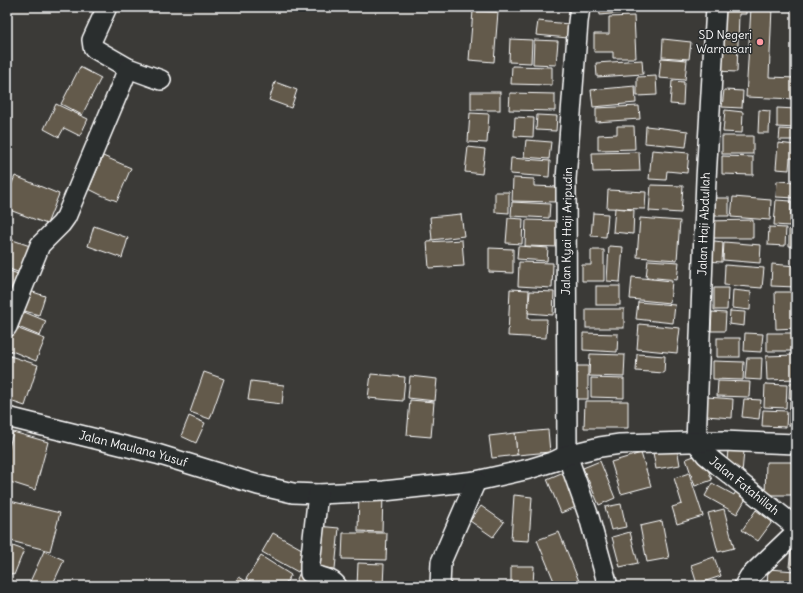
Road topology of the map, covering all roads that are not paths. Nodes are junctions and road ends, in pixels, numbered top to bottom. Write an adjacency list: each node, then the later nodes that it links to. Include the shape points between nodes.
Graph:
1 (106, 7): 4 (street, via 92,40 92,47)
2 (580, 7): 10 (street, Jalan Kyai Haji Aripudin, via 566,179)
3 (716, 7): 8 (street, Jalan Haji Abdullah, via 706,179)
4 (128, 68): 5 (street); 6 (street, via 66,217 40,245)
5 (161, 80)
6 (7, 327)
7 (7, 417): 12 (street, Jalan Maulana Yusuf, via 157,454 258,485 292,493)
8 (696, 442): 9 (street, Jalan Maulana Yusuf); 10 (street, Jalan Maulana Yusuf, via 620,444); 13 (street, Jalan Fatahillah, via 718,465)
9 (796, 444)
10 (567, 455): 11 (street, Jalan Maulana Yusuf, via 529,469); 17 (street, Jalan Kyai Haji Aripudin, via 589,517)
11 (476, 481): 12 (street, Jalan Maulana Yusuf, via 384,491); 16 (street, via 441,562)
12 (318, 494): 15 (street, via 310,572)
13 (796, 527)
14 (796, 532): 18 (street)
15 (338, 586)
16 (440, 586)
17 (608, 586)
18 (744, 586)

